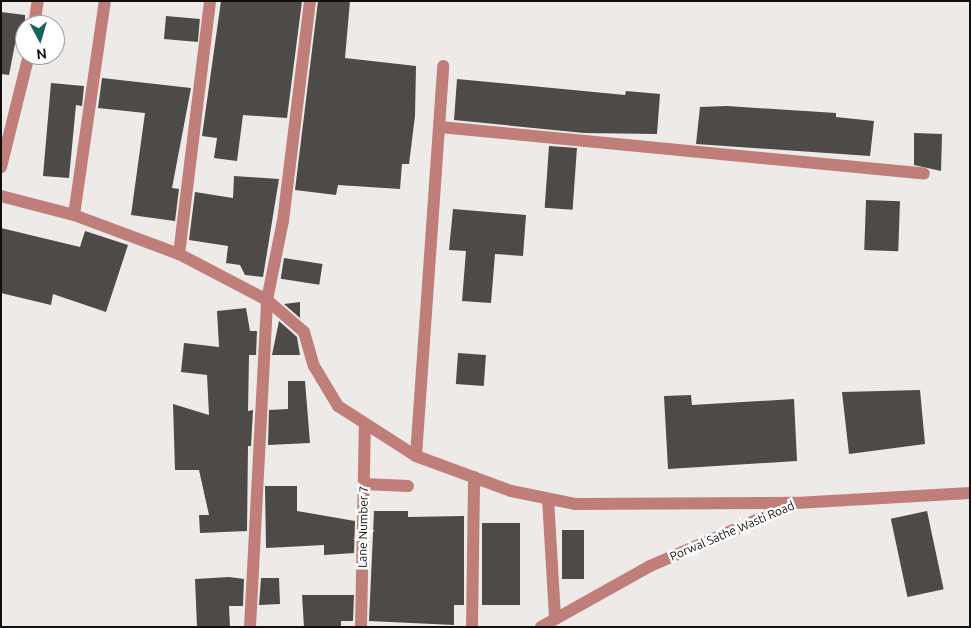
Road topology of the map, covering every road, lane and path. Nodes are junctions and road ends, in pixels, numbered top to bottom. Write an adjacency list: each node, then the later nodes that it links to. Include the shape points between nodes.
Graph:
1 (38, 1): 5 (street)
2 (104, 1): 12 (street)
3 (210, 1): 13 (street)
4 (310, 1): 14 (street, via 283,221)
5 (36, 15)
6 (26, 65): 9 (street)
7 (443, 66): 8 (street)
8 (440, 127): 10 (street); 16 (street)
9 (1, 167)
10 (924, 174)
11 (1, 196): 12 (street)
12 (74, 215): 13 (street)
13 (180, 254): 14 (street)
14 (266, 300): 15 (street, via 304,332 314,366 338,406); 24 (street)
15 (365, 427): 16 (street); 18 (street, Lane Number 7)
16 (416, 456): 17 (street)
17 (474, 477): 21 (street); 26 (street)
18 (364, 484): 19 (street); 25 (street, Lane Number 7)
19 (408, 486)
20 (970, 493): 22 (street, Porwal Sathe Wasti Road)
21 (548, 499): 22 (street, via 575,504); 23 (street)
22 (796, 503): 23 (street, Porwal Sathe Wasti Road, via 650,566)
23 (555, 618): 27 (street, Porwal Sathe Wasti Road)
24 (250, 627)
25 (362, 627)
26 (472, 627)
27 (541, 627)

